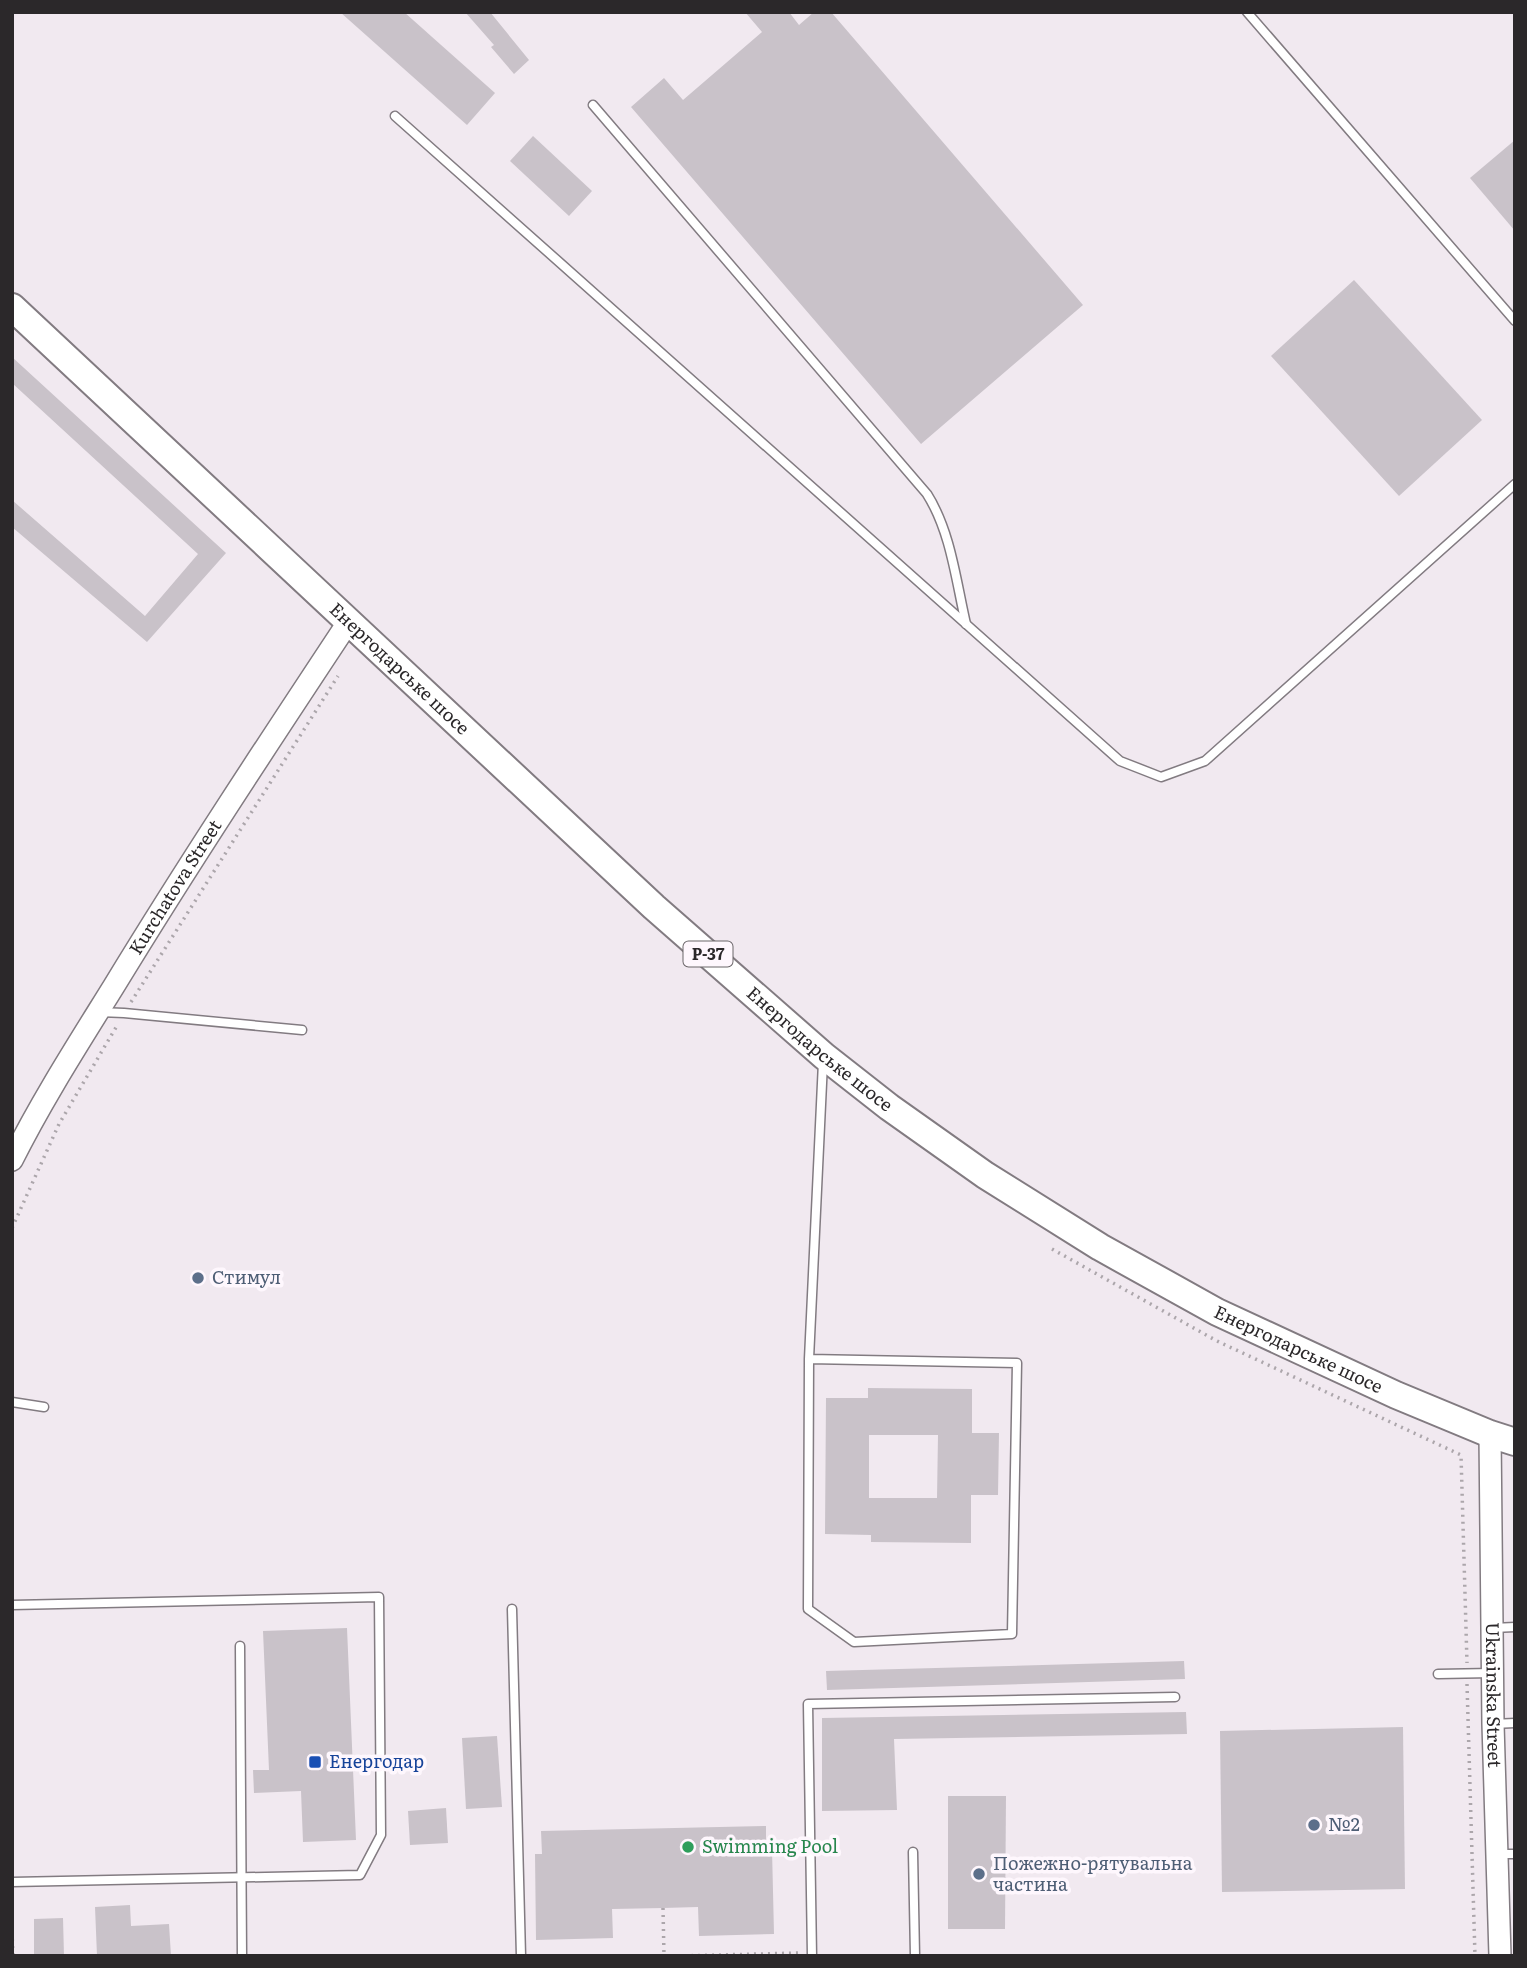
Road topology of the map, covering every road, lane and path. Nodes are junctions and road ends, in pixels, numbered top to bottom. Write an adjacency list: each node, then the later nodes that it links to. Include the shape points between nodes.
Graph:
1 (1247, 12): 5 (lane)
2 (593, 105): 8 (lane, via 927,494 944,528)
3 (395, 116): 8 (lane)
4 (12, 307): 7 (main road, Енергодарське шосе / Р-37)
5 (1515, 321)
6 (1515, 484): 8 (lane, via 1205,761 1161,777 1120,761)
7 (349, 621): 10 (street, Kurchatova Street); 13 (main road, Енергодарське шосе / Р-37, via 654,907)
8 (966, 624)
9 (338, 676): 11 (path)
10 (97, 1012): 11 (lane); 14 (street, Kurchatova Street)
11 (124, 1013): 12 (lane); 15 (path, via 59,1124)
12 (302, 1030)
13 (824, 1056): 17 (lane); 20 (main road, Енергодарське шосе / Р-37, via 985,1175 1100,1247 1217,1312 1396,1395)
14 (12, 1160)
15 (12, 1228)
16 (1052, 1249): 28 (path, via 1217,1341 1461,1455)
17 (809, 1359): 17 (lane, via 808,1609 853,1642 1012,1634 1017,1363)
18 (12, 1402): 19 (lane)
19 (44, 1407)
20 (1503, 1438): 24 (street, Ukrainska Street)
21 (12, 1605): 34 (lane, via 379,1597 381,1835 360,1875)
22 (512, 1609): 41 (lane)
23 (1515, 1627): 24 (lane)
24 (1492, 1628): 26 (street, Ukrainska Street)
25 (240, 1646): 34 (lane)
26 (1492, 1673): 28 (lane); 31 (street, Ukrainska Street)
27 (1438, 1674): 28 (lane)
28 (1467, 1674): 45 (path)
29 (1175, 1697): 38 (lane, via 808,1703)
30 (1515, 1723): 31 (lane)
31 (1493, 1724): 33 (street, Ukrainska Street)
32 (913, 1852): 44 (lane)
33 (1505, 1854): 46 (street, Ukrainska Street)
34 (242, 1878): 35 (lane); 40 (lane)
35 (12, 1882)
36 (663, 1908): 42 (path)
37 (12, 1933): 39 (path)
38 (812, 1954): 43 (path)
39 (13, 1956)
40 (242, 1956)
41 (521, 1956)
42 (664, 1956)
43 (679, 1956)
44 (915, 1956)
45 (1475, 1956)
46 (1500, 1956)

